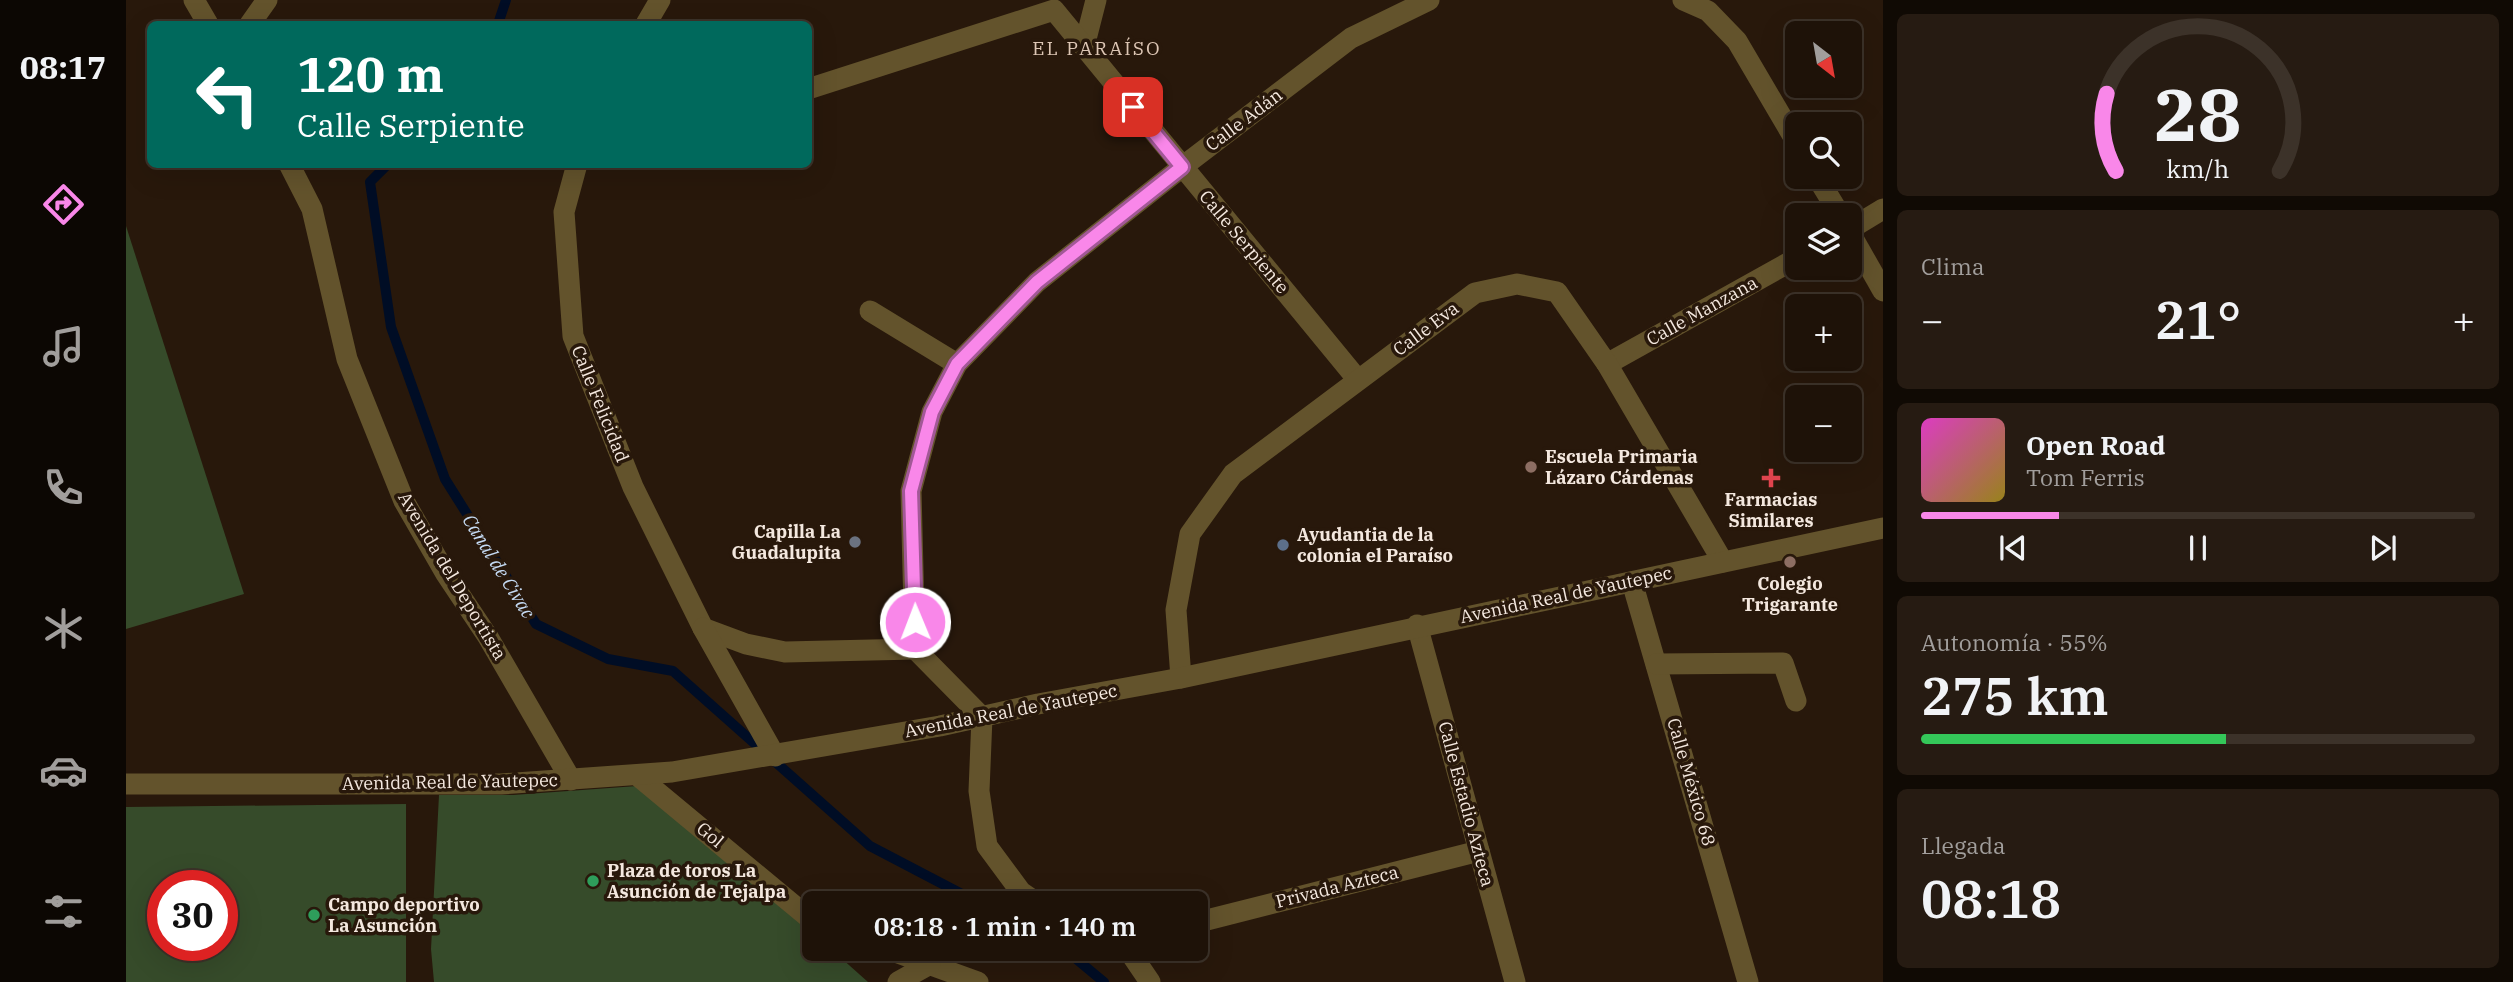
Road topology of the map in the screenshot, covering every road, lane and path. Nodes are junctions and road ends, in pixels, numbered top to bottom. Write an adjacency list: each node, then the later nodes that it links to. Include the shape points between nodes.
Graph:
1 (194, 0): 7 (street)
2 (267, 0): 8 (street)
3 (660, 0): 9 (street)
4 (1096, 0): 10 (street)
5 (1429, 0): 13 (street, Calle Adán, via 1351,38)
6 (1683, 0): 12 (street, via 1708,11 1737,41)
7 (206, 21)
8 (252, 21)
9 (648, 21)
10 (1084, 47): 11 (street, Calle Serpiente, via 1054,10); 13 (street, Calle Serpiente)
11 (812, 88)
12 (1785, 123)
13 (1182, 167): 22 (street, Calle Adán, via 1037,282); 24 (street, Calle Serpiente)
14 (291, 168): 37 (street, Avenida del Deportista, via 312,209 346,359 404,501)
15 (576, 168): 29 (street, Calle Felicidad, via 564,212 573,336 633,486)
16 (1883, 209): 17 (street)
17 (1862, 223)
18 (1862, 253): 20 (street)
19 (1785, 265): 23 (street, Calle Manzana)
20 (1883, 291)
21 (870, 311): 22 (street)
22 (957, 364): 30 (street, Calle Adán, via 932,412 911,491)
23 (1607, 364): 24 (street, Calle Eva, via 1557,292 1517,284 1475,293); 26 (street, Calle Eva)
24 (1358, 380): 32 (street, Calle Eva, via 1233,474 1190,534 1176,610)
25 (1883, 528): 26 (street, Avenida Real de Yautepec)
26 (1723, 562): 27 (street, Avenida Real de Yautepec)
27 (1632, 582): 28 (street, Avenida Real de Yautepec); 31 (street, Calle México 68)
28 (1417, 625): 32 (street, Avenida Real de Yautepec); 39 (street, Calle Estadio Azteca)
29 (703, 628): 30 (street, via 785,652); 35 (street, Calle Felicidad)
30 (915, 649): 34 (street)
31 (1656, 664): 33 (street, via 1783,663); 50 (street, Calle México 68)
32 (1181, 678): 34 (street, Avenida Real de Yautepec)
33 (1796, 701)
34 (982, 717): 35 (street, Avenida Real de Yautepec); 40 (street, via 979,791 987,846)
35 (773, 757): 36 (street, Avenida Real de Yautepec)
36 (638, 776): 37 (street, Avenida Real de Yautepec); 41 (street, Gol)
37 (571, 780): 38 (street, Avenida Real de Yautepec)
38 (126, 784)
39 (1479, 851): 42 (street, Privada Azteca); 49 (street, Calle Estadio Azteca)
40 (1020, 891)
41 (802, 912)
42 (1208, 920)
43 (921, 961): 45 (street)
44 (1136, 961): 48 (street)
45 (930, 964): 46 (street); 47 (street)
46 (898, 982)
47 (978, 982)
48 (1150, 982)
49 (1515, 982)
50 (1748, 982)

